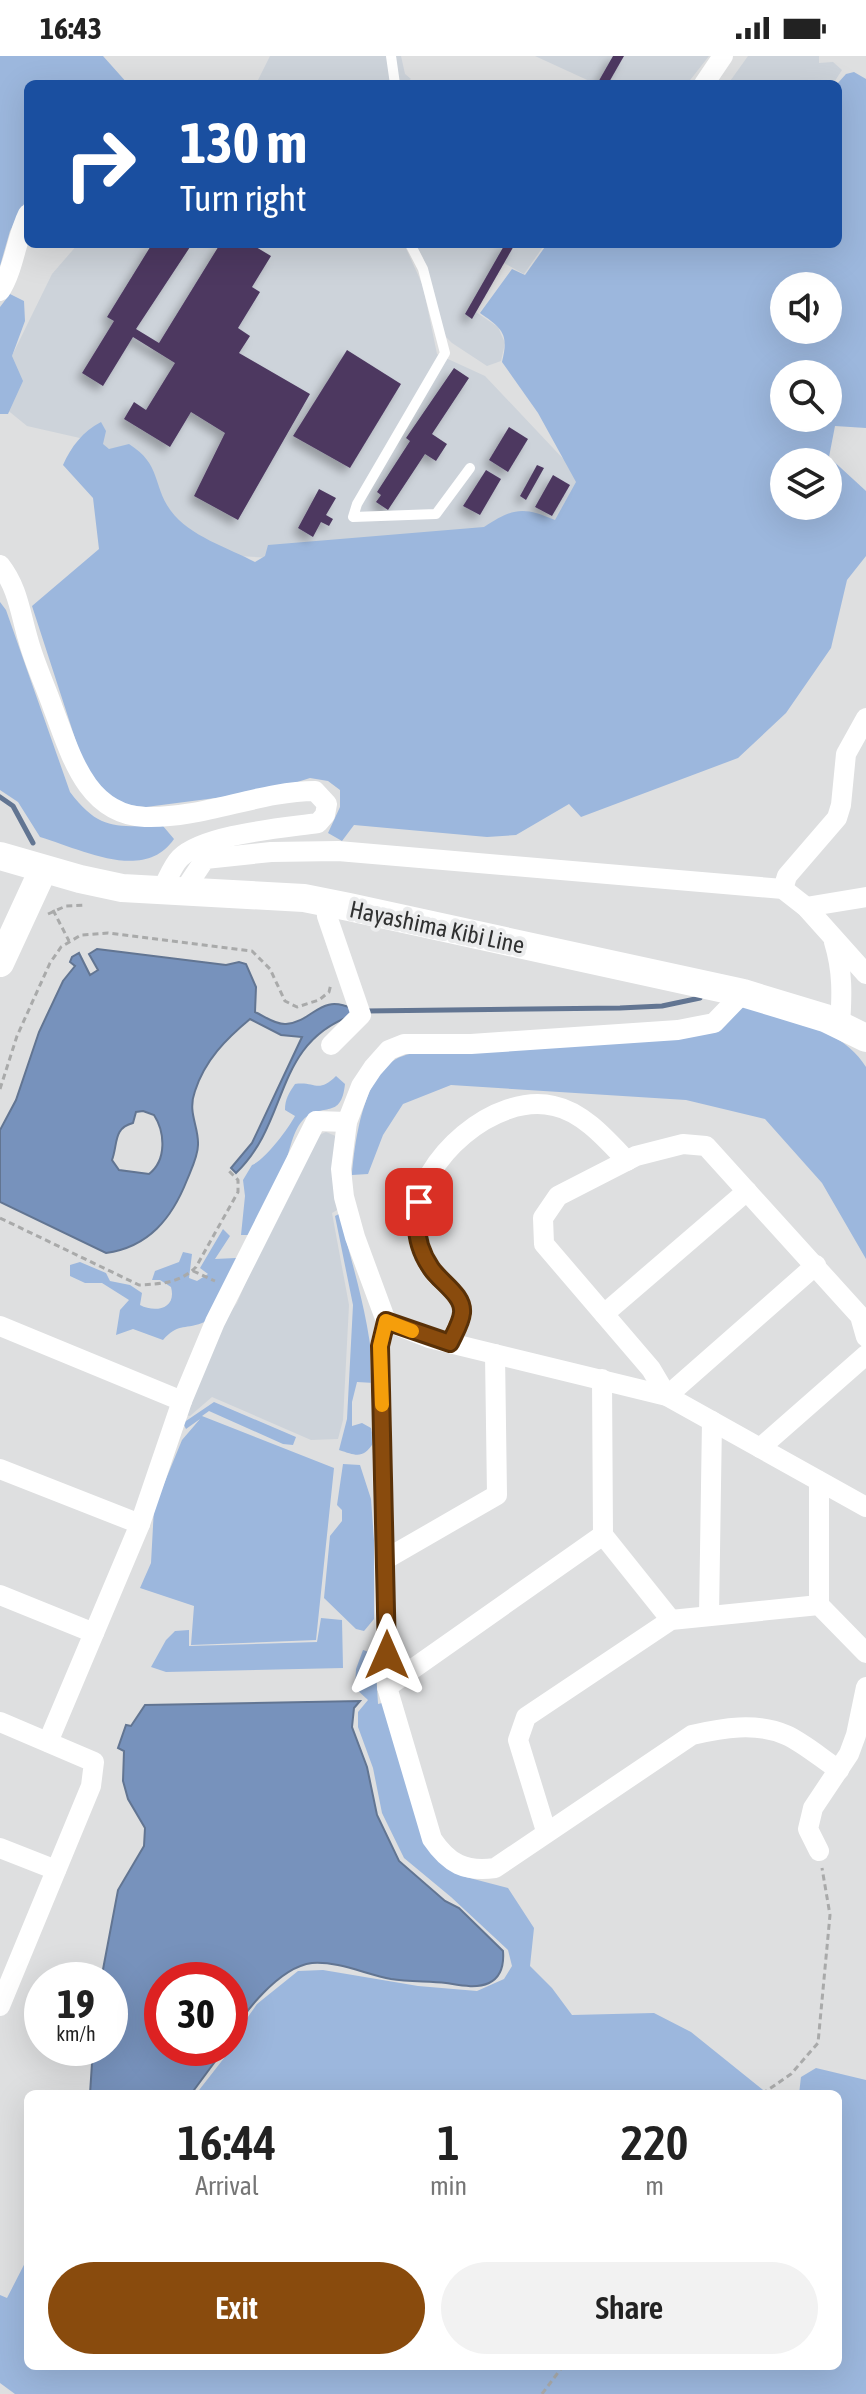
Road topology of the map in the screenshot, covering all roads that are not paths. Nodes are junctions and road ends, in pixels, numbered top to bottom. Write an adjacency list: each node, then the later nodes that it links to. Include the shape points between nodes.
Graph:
1 (391, 56): 3 (lane)
2 (723, 56): 4 (street)
3 (394, 80)
4 (707, 80)
5 (24, 222): 7 (street)
6 (412, 248): 8 (lane, via 423,269 445,353 353,517 436,514)
7 (0, 291)
8 (470, 468)
9 (0, 565): 14 (street, via 11,579 76,768 100,800 115,810 148,817 303,791 315,791 327,804 318,823 201,845 179,859)
10 (863, 729): 13 (street, via 846,754 837,818 787,876)
11 (0, 856): 12 (main road, Hayashima Kibi Line)
12 (43, 870): 14 (main road, Hayashima Kibi Line, via 122,888); 19 (main road)
13 (783, 889): 14 (street, via 338,851 205,859); 17 (street)
14 (172, 892): 16 (main road, Hayashima Kibi Line)
15 (866, 897): 17 (street)
16 (326, 903): 21 (main road, Hayashima Kibi Line); 24 (street, via 360,1010)
17 (806, 907): 18 (street)
18 (833, 938): 20 (street); 22 (street, via 843,989)
19 (0, 963)
20 (866, 974)
21 (743, 993): 22 (main road, Hayashima Kibi Line); 25 (street, via 714,1023 678,1030 404,1044 389,1050 373,1068)
22 (840, 1025): 23 (main road, Hayashima Kibi Line)
23 (866, 1038)
24 (331, 1045)
25 (347, 1122): 30 (street, via 341,1169 344,1197); 38 (street, via 316,1121 215,1322)
26 (627, 1161): 27 (street, via 683,1144 706,1146); 29 (street, via 558,1196 543,1218 544,1244); 33 (street, via 575,1115 530,1103 498,1111 441,1159 422,1186 416,1218 420,1247 431,1269 460,1301 462,1313)
27 (747, 1191): 28 (street); 29 (street)
28 (816, 1265): 32 (street, via 860,1316); 37 (street)
29 (604, 1314): 37 (street)
30 (386, 1321): 33 (street); 46 (street, via 380,1346)
31 (0, 1326): 38 (street)
32 (866, 1337)
33 (450, 1343): 34 (street)
34 (495, 1354): 36 (street); 46 (street, via 497,1495)
35 (866, 1355): 40 (street)
36 (602, 1379): 37 (street); 45 (street)
37 (667, 1396): 39 (street)
38 (182, 1401): 44 (street)
39 (712, 1421): 40 (street); 49 (street)
40 (760, 1448): 42 (street)
41 (0, 1469): 44 (street)
42 (819, 1481): 43 (street); 48 (street)
43 (866, 1507)
44 (140, 1524): 51 (street)
45 (603, 1535): 50 (street); 53 (street)
46 (386, 1559): 53 (street)
47 (0, 1595): 51 (street)
48 (819, 1605): 49 (street); 52 (street)
49 (709, 1616): 50 (street)
50 (671, 1620): 58 (street, via 526,1717 520,1727 518,1740)
51 (94, 1633): 56 (street)
52 (866, 1653)
53 (387, 1687): 58 (street, via 432,1839 442,1853 476,1871 495,1868)
54 (866, 1687): 57 (street, via 856,1735)
55 (0, 1722): 56 (street)
56 (48, 1742): 61 (street, via 94,1762 91,1786)
57 (839, 1770): 58 (street, via 786,1735 722,1728 692,1735); 60 (street, via 813,1808 808,1829)
58 (546, 1831)
59 (0, 1848): 61 (street)
60 (819, 1851)
61 (56, 1870): 62 (street)
62 (6, 1976): 63 (street)
63 (0, 2006)

